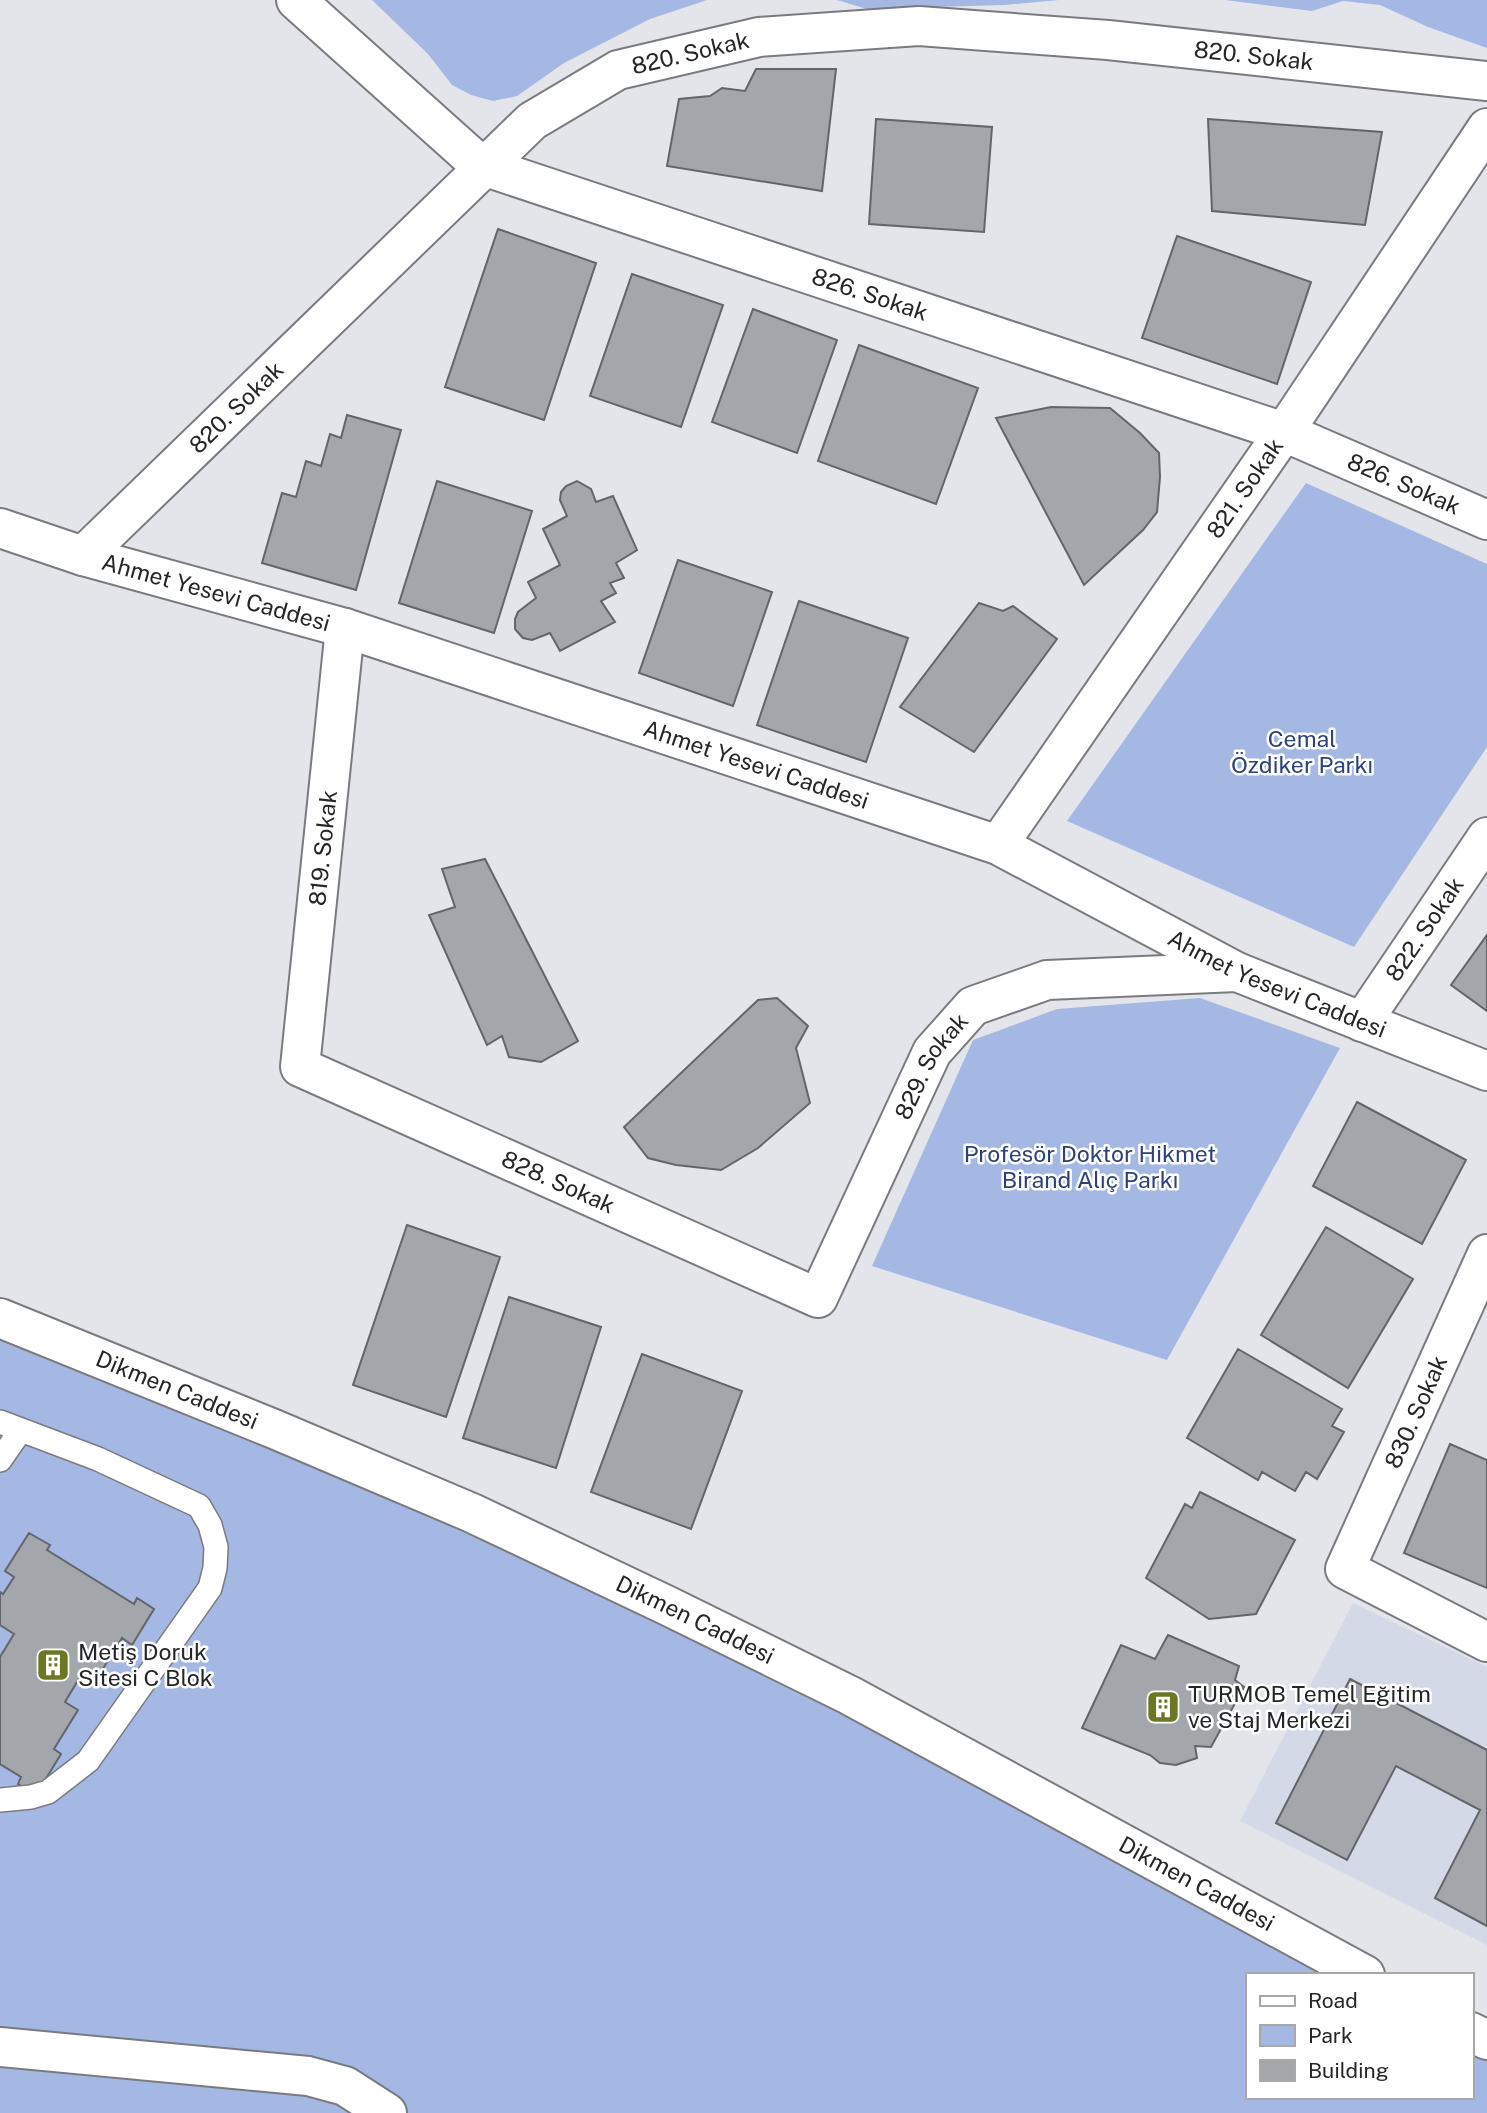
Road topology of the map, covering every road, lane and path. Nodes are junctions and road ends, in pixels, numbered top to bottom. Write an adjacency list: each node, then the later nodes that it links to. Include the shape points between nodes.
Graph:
1 (296, 0): 4 (street, 826. Sokak)
2 (1487, 81): 4 (street, 820. Sokak, via 1108,40 919,26 759,37 618,70 532,121)
3 (1487, 128): 5 (street, 821. Sokak)
4 (485, 167): 5 (street, 826. Sokak); 8 (street, 820. Sokak)
5 (1284, 432): 6 (street, 826. Sokak); 11 (street, 821. Sokak)
6 (1487, 520)
7 (0, 528): 8 (street, Ahmet Yesevi Caddesi)
8 (83, 556): 9 (street, Ahmet Yesevi Caddesi)
9 (345, 628): 11 (street, Ahmet Yesevi Caddesi); 14 (street, 819. Sokak)
10 (1487, 837): 13 (street, 822. Sokak)
11 (999, 845): 12 (street, Ahmet Yesevi Caddesi)
12 (1237, 972): 13 (street, Ahmet Yesevi Caddesi); 17 (street, 829. Sokak, via 1047,979 972,1006 932,1052)
13 (1362, 1022): 15 (street, Ahmet Yesevi Caddesi)
14 (300, 1067): 17 (street, 828. Sokak)
15 (1487, 1071)
16 (1487, 1254): 21 (street, 830. Sokak, via 1345,1569)
17 (818, 1298)
18 (0, 1318): 23 (street, Dikmen Caddesi, via 447,1503 666,1605 849,1695)
19 (11, 1426): 20 (lane); 22 (lane, via 98,1459 199,1506 216,1547 209,1588 88,1761 48,1792)
20 (0, 1460)
21 (1487, 1642)
22 (0, 1800)
23 (1361, 1973)
24 (0, 2047): 25 (street, via 309,2076 345,2086)
25 (387, 2113)

